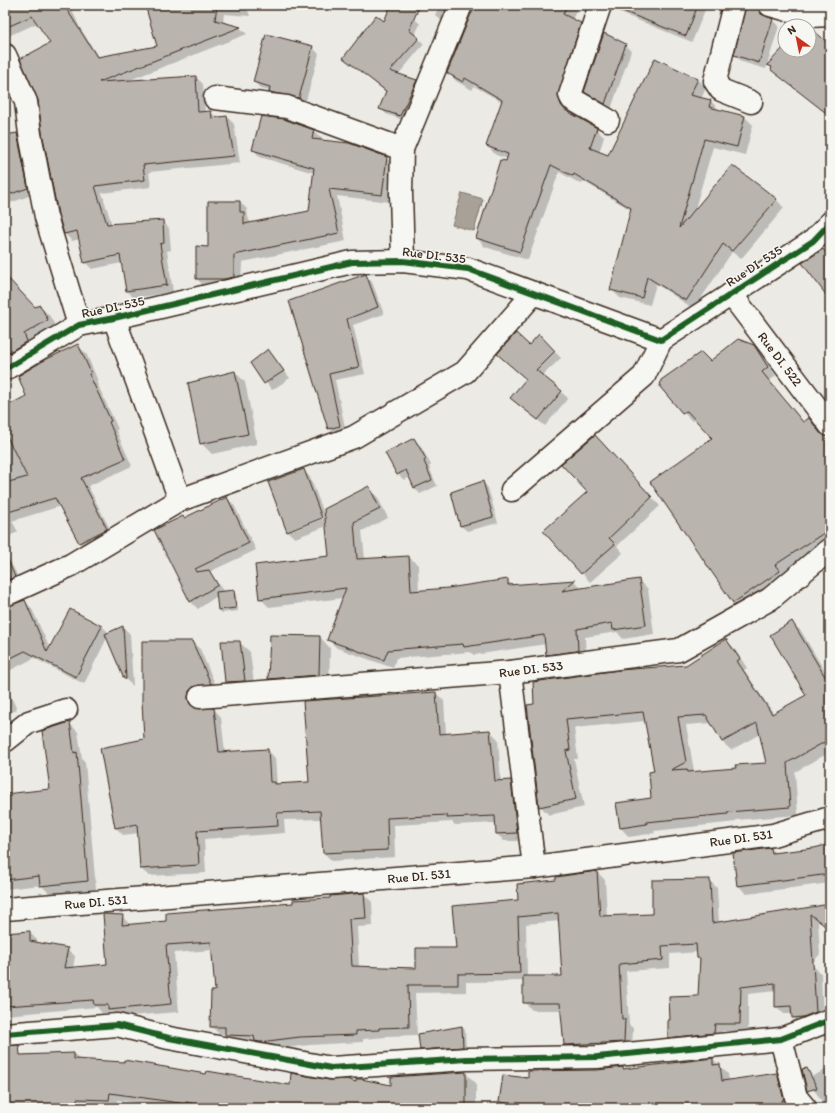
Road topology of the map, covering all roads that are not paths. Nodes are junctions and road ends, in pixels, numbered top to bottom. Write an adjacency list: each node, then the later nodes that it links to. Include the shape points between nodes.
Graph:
1 (461, 5): 10 (street)
2 (600, 5): 9 (street, via 570,94 572,98)
3 (734, 5): 8 (street, via 715,81 721,90)
4 (770, 5): 5 (street, via 809,16)
5 (830, 15)
6 (5, 55): 16 (street, via 26,102 46,217)
7 (215, 98): 10 (street, via 287,107)
8 (752, 102)
9 (608, 120)
10 (402, 149): 12 (street)
11 (830, 223): 14 (street, Rue DI. 535, via 813,241)
12 (403, 261): 13 (street, Rue DI. 535, via 468,270); 15 (street, Rue DI. 535, via 352,262)
13 (534, 293): 17 (street, Rue DI. 535); 21 (street, via 459,376 354,437)
14 (731, 294): 17 (street, Rue DI. 535); 19 (street, Rue DI. 522)
15 (114, 318): 16 (street, Rue DI. 535); 21 (street)
16 (79, 325): 18 (street, Rue DI. 535)
17 (661, 340): 20 (street, via 644,376)
18 (5, 369)
19 (830, 425)
20 (512, 490)
21 (180, 500): 23 (street, via 71,565)
22 (830, 549): 24 (street, Rue DI. 533, via 770,599 679,650)
23 (5, 595)
24 (510, 672): 25 (street, Rue DI. 533); 29 (street)
25 (200, 697)
26 (66, 710): 27 (street, via 29,722)
27 (5, 741)
28 (830, 818): 29 (street, Rue DI. 531, via 773,835)
29 (534, 867): 30 (street, Rue DI. 531)
30 (5, 909)
31 (830, 1020): 33 (street)
32 (5, 1034): 33 (street, via 117,1025 170,1038 330,1068 467,1059 597,1057)
33 (782, 1039): 34 (street, via 796,1097)
34 (805, 1108)

